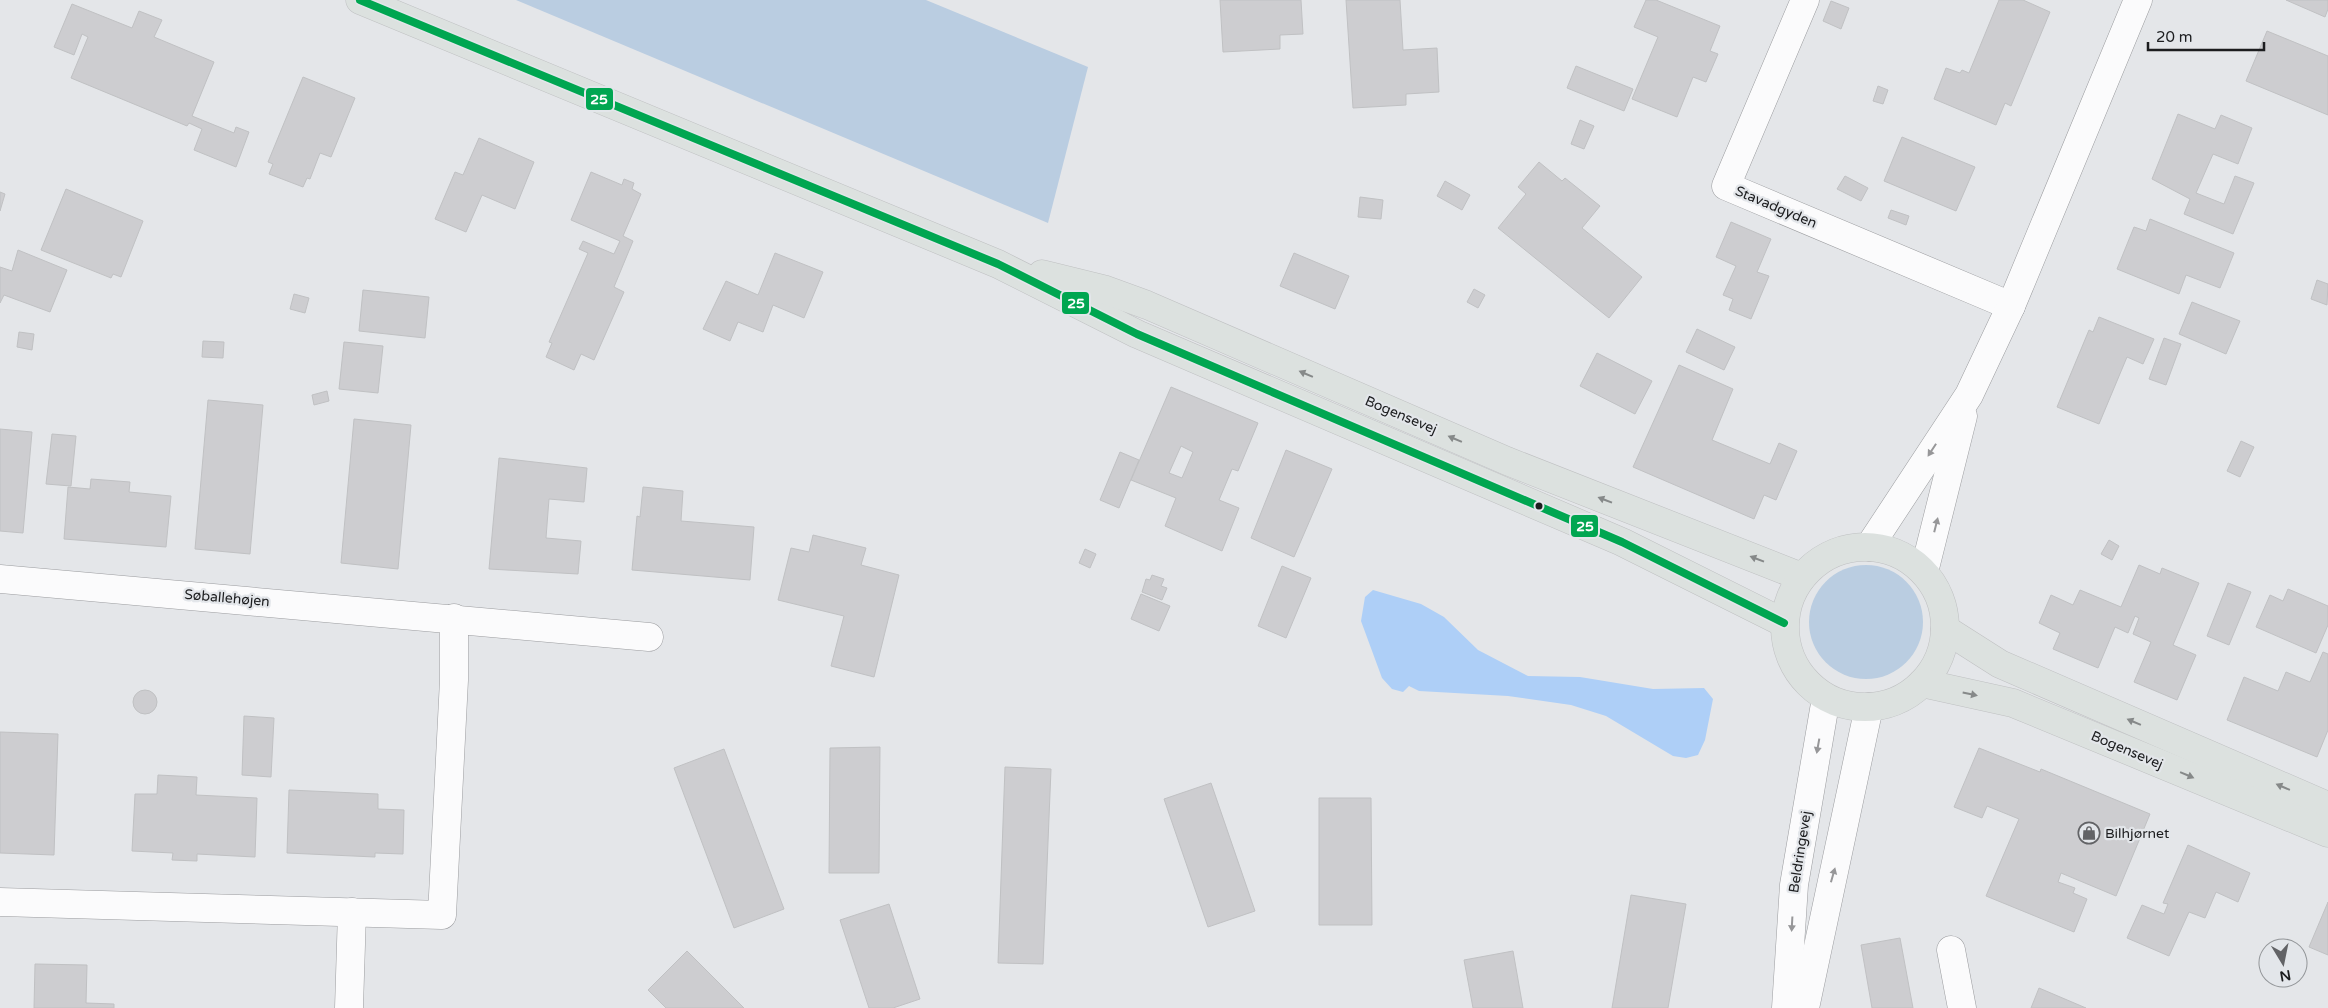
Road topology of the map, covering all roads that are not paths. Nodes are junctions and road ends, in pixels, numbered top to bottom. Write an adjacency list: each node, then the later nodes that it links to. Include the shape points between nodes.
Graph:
1 (360, 0): 4 (main road, Bogensevej)
2 (1805, 0): 5 (street, Stavadgyden, via 1726,186)
3 (2138, 0): 5 (street)
4 (998, 264): 9 (main road, Bogensevej, one-way to 4, via 1507,461 1147,305 1104,289); 12 (main road, Bogensevej, via 1137,334 1622,542)
5 (2011, 306): 6 (street)
6 (1969, 395): 7 (street, one-way to 7); 8 (street, one-way to 6)
7 (1869, 546): 8 (main road, via 1889,550); 9 (main road, via 1844,550 1821,560)
8 (1924, 572): 13 (main road, via 1936,589 1943,608)
9 (1802, 577): 12 (main road, via 1789,598)
10 (0, 578): 11 (street, Søballehøjen)
11 (454, 618): 14 (street, Søballehøjen); 21 (street, via 454,680 442,915)
12 (1784, 623): 16 (main road, via 1787,648 1798,672)
13 (1945, 629): 15 (main road, via 1937,661); 18 (main road, Bogensevej, one-way to 13, via 2000,664)
14 (649, 637)
15 (1922, 683): 17 (main road, via 1907,696 1888,704); 19 (main road, Bogensevej, one-way to 19, via 2013,703)
16 (1826, 698): 17 (main road, via 1846,706); 24 (street, Beldringevej, one-way to 24, via 1794,885)
17 (1868, 707): 25 (street, one-way to 17)
18 (2328, 806)
19 (2328, 833)
20 (0, 902): 21 (street)
21 (352, 912): 23 (street)
22 (1951, 950): 26 (street)
23 (349, 1008)
24 (1786, 1008)
25 (1805, 1008)
26 (1962, 1008)

